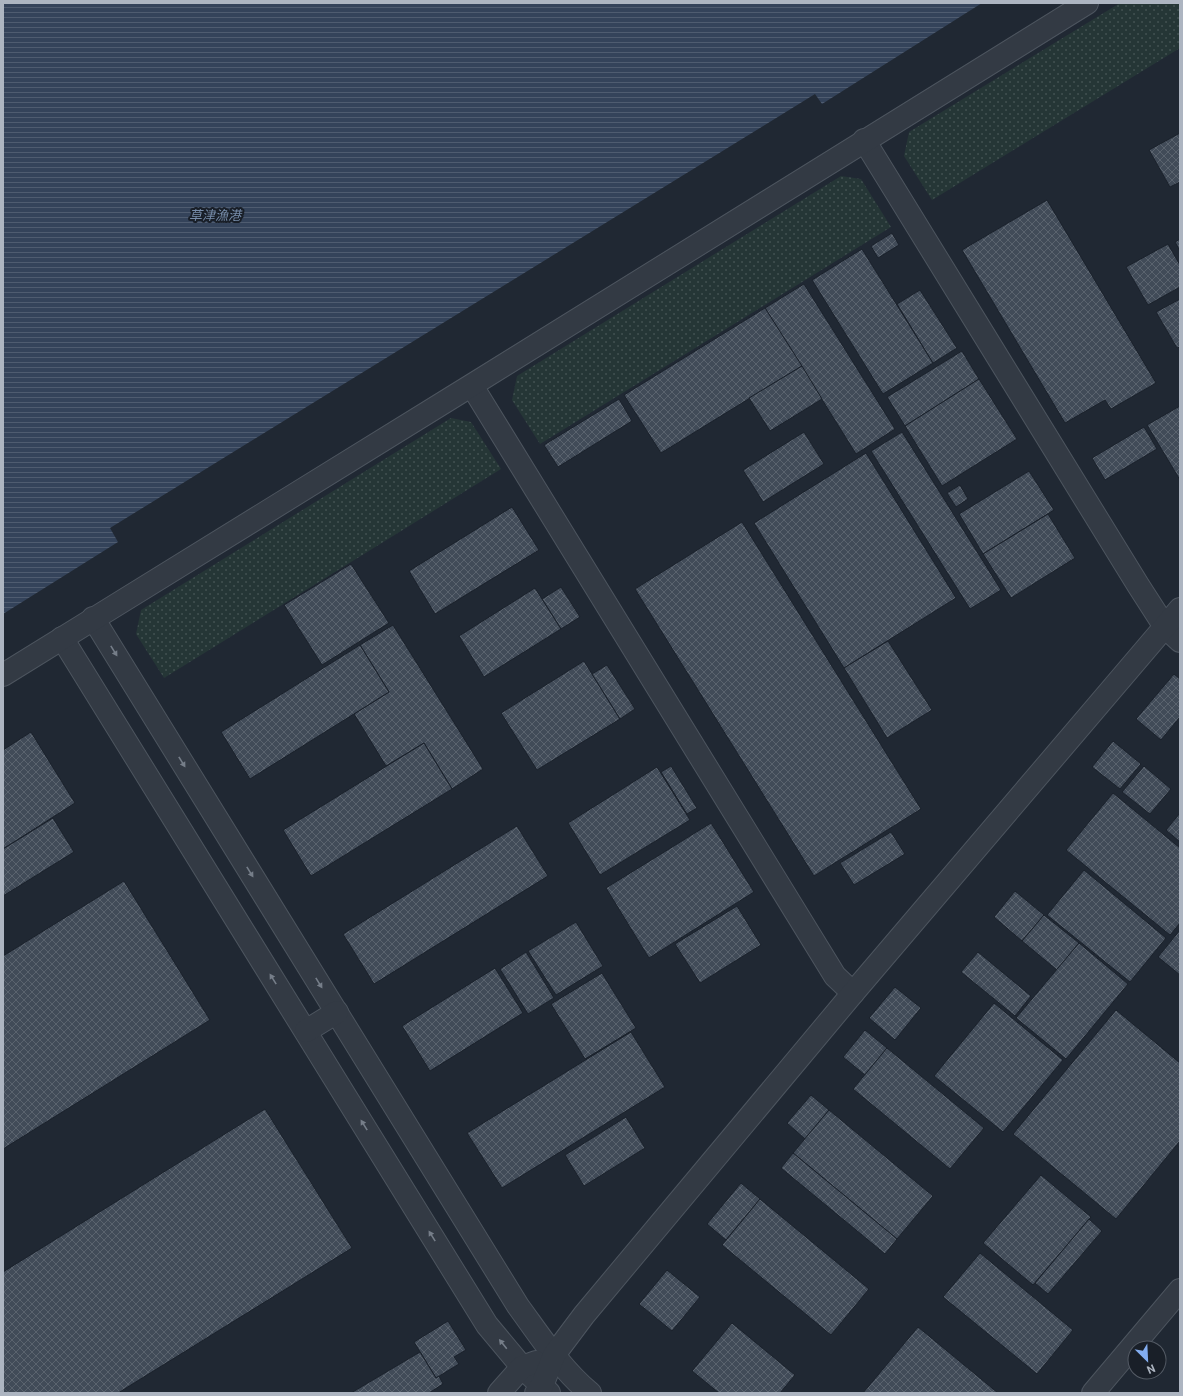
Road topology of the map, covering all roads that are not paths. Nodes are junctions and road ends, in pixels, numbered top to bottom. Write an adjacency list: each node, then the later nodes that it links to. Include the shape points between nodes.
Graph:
1 (1087, 3): 2 (street)
2 (864, 140): 3 (street); 6 (street, via 1138,585)
3 (472, 386): 5 (street); 9 (street, via 835,976)
4 (1180, 609): 6 (street)
5 (93, 618): 7 (street); 10 (street, one-way to 10)
6 (1173, 634): 9 (street)
7 (62, 638): 8 (street); 11 (street, one-way to 7)
8 (3, 674)
9 (853, 993): 13 (street, via 584,1315)
10 (337, 1012): 11 (street); 13 (street, via 518,1306)
11 (306, 1032): 14 (street, one-way to 11, via 488,1325)
12 (1180, 1290): 18 (street)
13 (554, 1355): 14 (street); 15 (street); 17 (street)
14 (522, 1367): 15 (street); 16 (street)
15 (542, 1391)
16 (499, 1393)
17 (590, 1393)
18 (1093, 1393)

